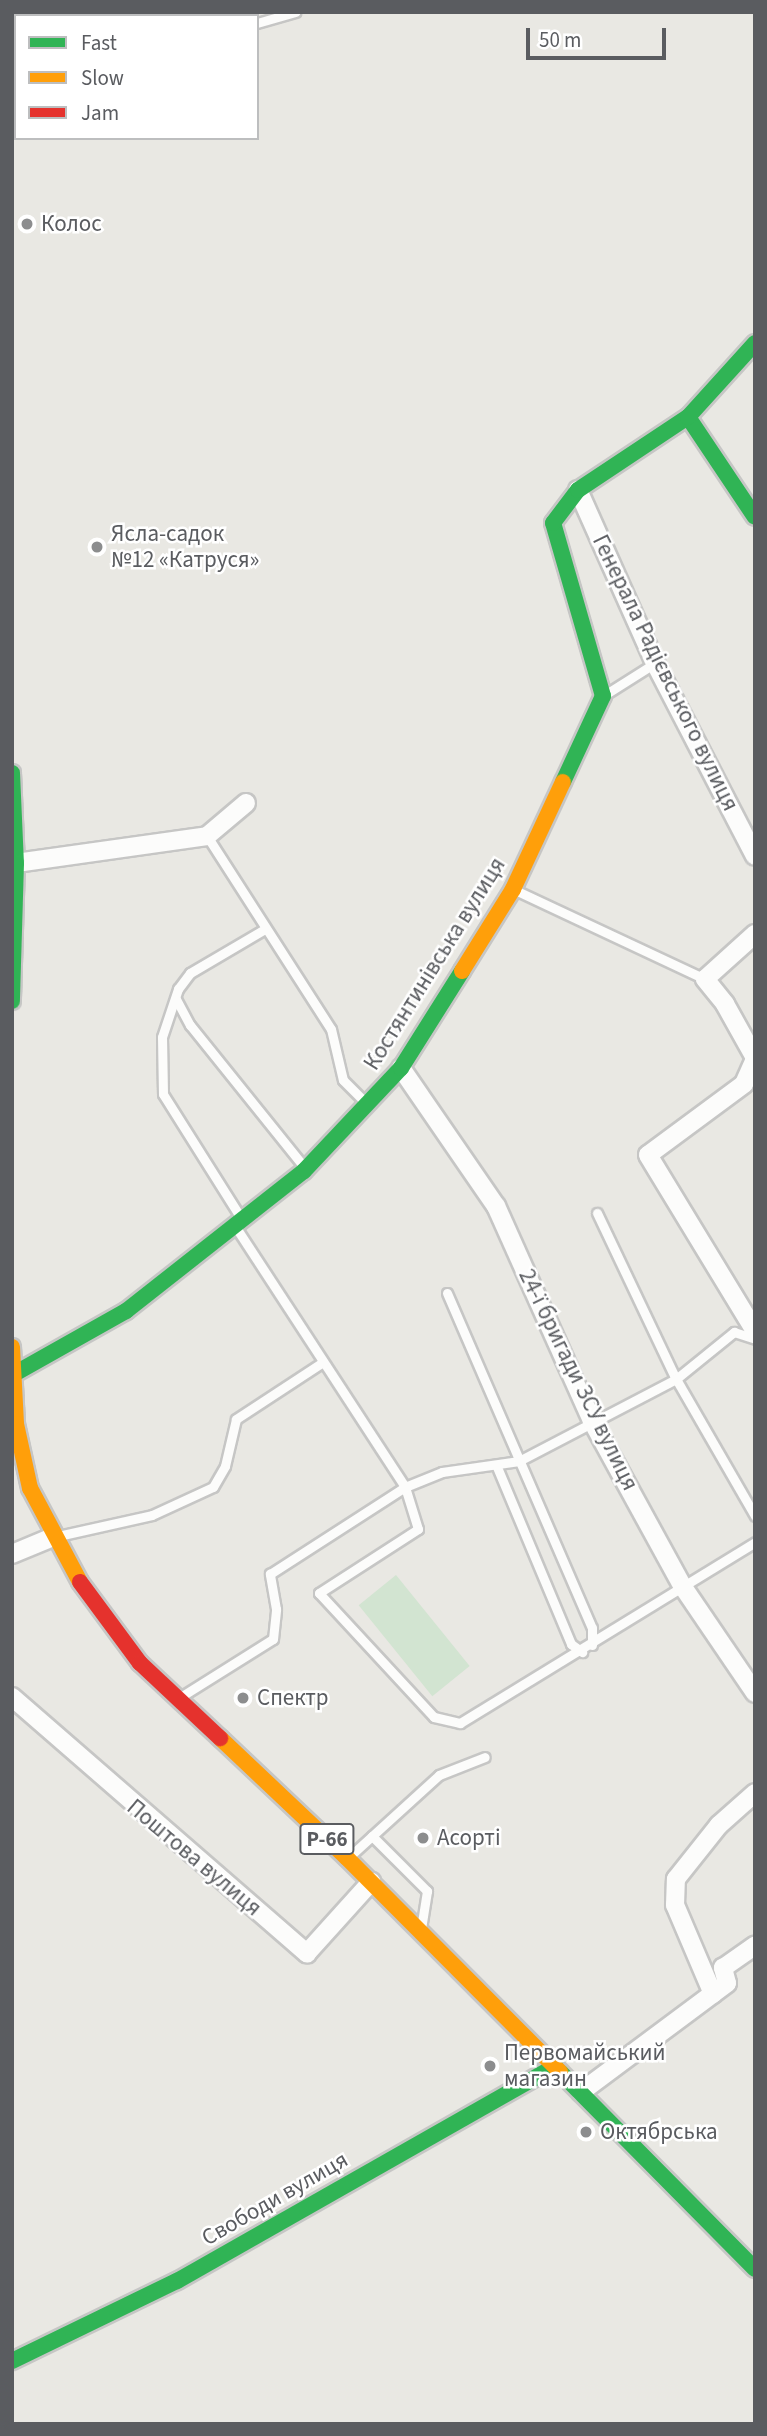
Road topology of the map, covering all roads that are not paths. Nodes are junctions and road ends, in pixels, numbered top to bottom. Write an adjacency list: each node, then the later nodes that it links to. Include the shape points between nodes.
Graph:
1 (295, 12): 2 (lane)
2 (259, 22)
3 (755, 343): 4 (street)
4 (688, 417): 5 (street); 6 (street)
5 (578, 490): 7 (street, Генерала Радієвського вулиця); 8 (street, via 553,523)
6 (755, 517)
7 (655, 663): 8 (lane); 12 (street, Генерала Радієвського вулиця)
8 (603, 696): 14 (street, Костянтинівська вулиця)
9 (12, 773): 13 (street)
10 (246, 803): 11 (street)
11 (207, 836): 13 (street); 15 (lane)
12 (755, 856)
13 (16, 863): 19 (street)
14 (513, 889): 17 (lane); 21 (street, Костянтинівська вулиця)
15 (265, 929): 18 (lane, via 190,973); 22 (lane, via 331,1029 343,1080)
16 (755, 934): 17 (street)
17 (705, 979): 20 (street, via 725,1004)
18 (176, 999): 23 (lane, via 190,1025); 25 (lane, via 162,1037 163,1094)
19 (12, 1001)
20 (755, 1059): 27 (street, via 744,1084 648,1156)
21 (401, 1068): 22 (street, Костянтинівська вулиця); 33 (street, 24-ї бригади ЗСУ вулиця, via 496,1206)
22 (369, 1107): 23 (street, Костянтинівська вулиця)
23 (306, 1169): 25 (street, Костянтинівська вулиця)
24 (597, 1213): 32 (lane)
25 (238, 1223): 30 (lane); 31 (street, Костянтинівська вулиця, via 126,1311)
26 (447, 1293): 34 (lane)
27 (755, 1331)
28 (755, 1339): 32 (lane, via 734,1332)
29 (12, 1347): 31 (street, Р-66)
30 (323, 1362): 36 (lane); 38 (lane, via 236,1419 225,1466 213,1487 152,1515)
31 (14, 1374): 38 (street, Р-66, via 16,1424 30,1488)
32 (676, 1379): 33 (lane); 37 (lane)
33 (593, 1422): 34 (lane); 41 (street, 24-ї бригади ЗСУ вулиця)
34 (519, 1461): 35 (lane); 42 (lane, via 592,1628)
35 (497, 1467): 36 (lane, via 442,1472); 43 (lane, via 571,1644)
36 (405, 1487): 43 (lane, via 418,1530 319,1592 434,1717 460,1723); 46 (lane, via 270,1574 276,1609 273,1639)
37 (755, 1516)
38 (53, 1537): 40 (street); 46 (street, Р-66, via 91,1600 140,1663)
39 (755, 1542): 41 (lane)
40 (12, 1554)
41 (683, 1587): 42 (lane); 44 (street, 24-ї бригади ЗСУ вулиця)
42 (592, 1645): 43 (lane)
43 (582, 1652)
44 (755, 1693)
45 (12, 1697): 51 (street, Поштова вулиця, via 307,1953)
46 (178, 1699): 50 (street, Р-66)
47 (485, 1757): 49 (lane, via 439,1775)
48 (755, 1793): 54 (street, via 719,1825 676,1879 675,1905)
49 (372, 1836): 50 (lane); 52 (lane, via 427,1891)
50 (347, 1858): 51 (street, Р-66)
51 (371, 1882): 52 (street, Р-66)
52 (421, 1932): 55 (street, Р-66)
53 (755, 1946): 54 (street, via 723,1968 727,1983)
54 (713, 1994): 56 (street)
55 (555, 2066): 56 (street, Р-66); 58 (street, Свободи вулиця, via 177,2281)
56 (581, 2092): 57 (street, Р-66)
57 (755, 2269)
58 (12, 2361)

